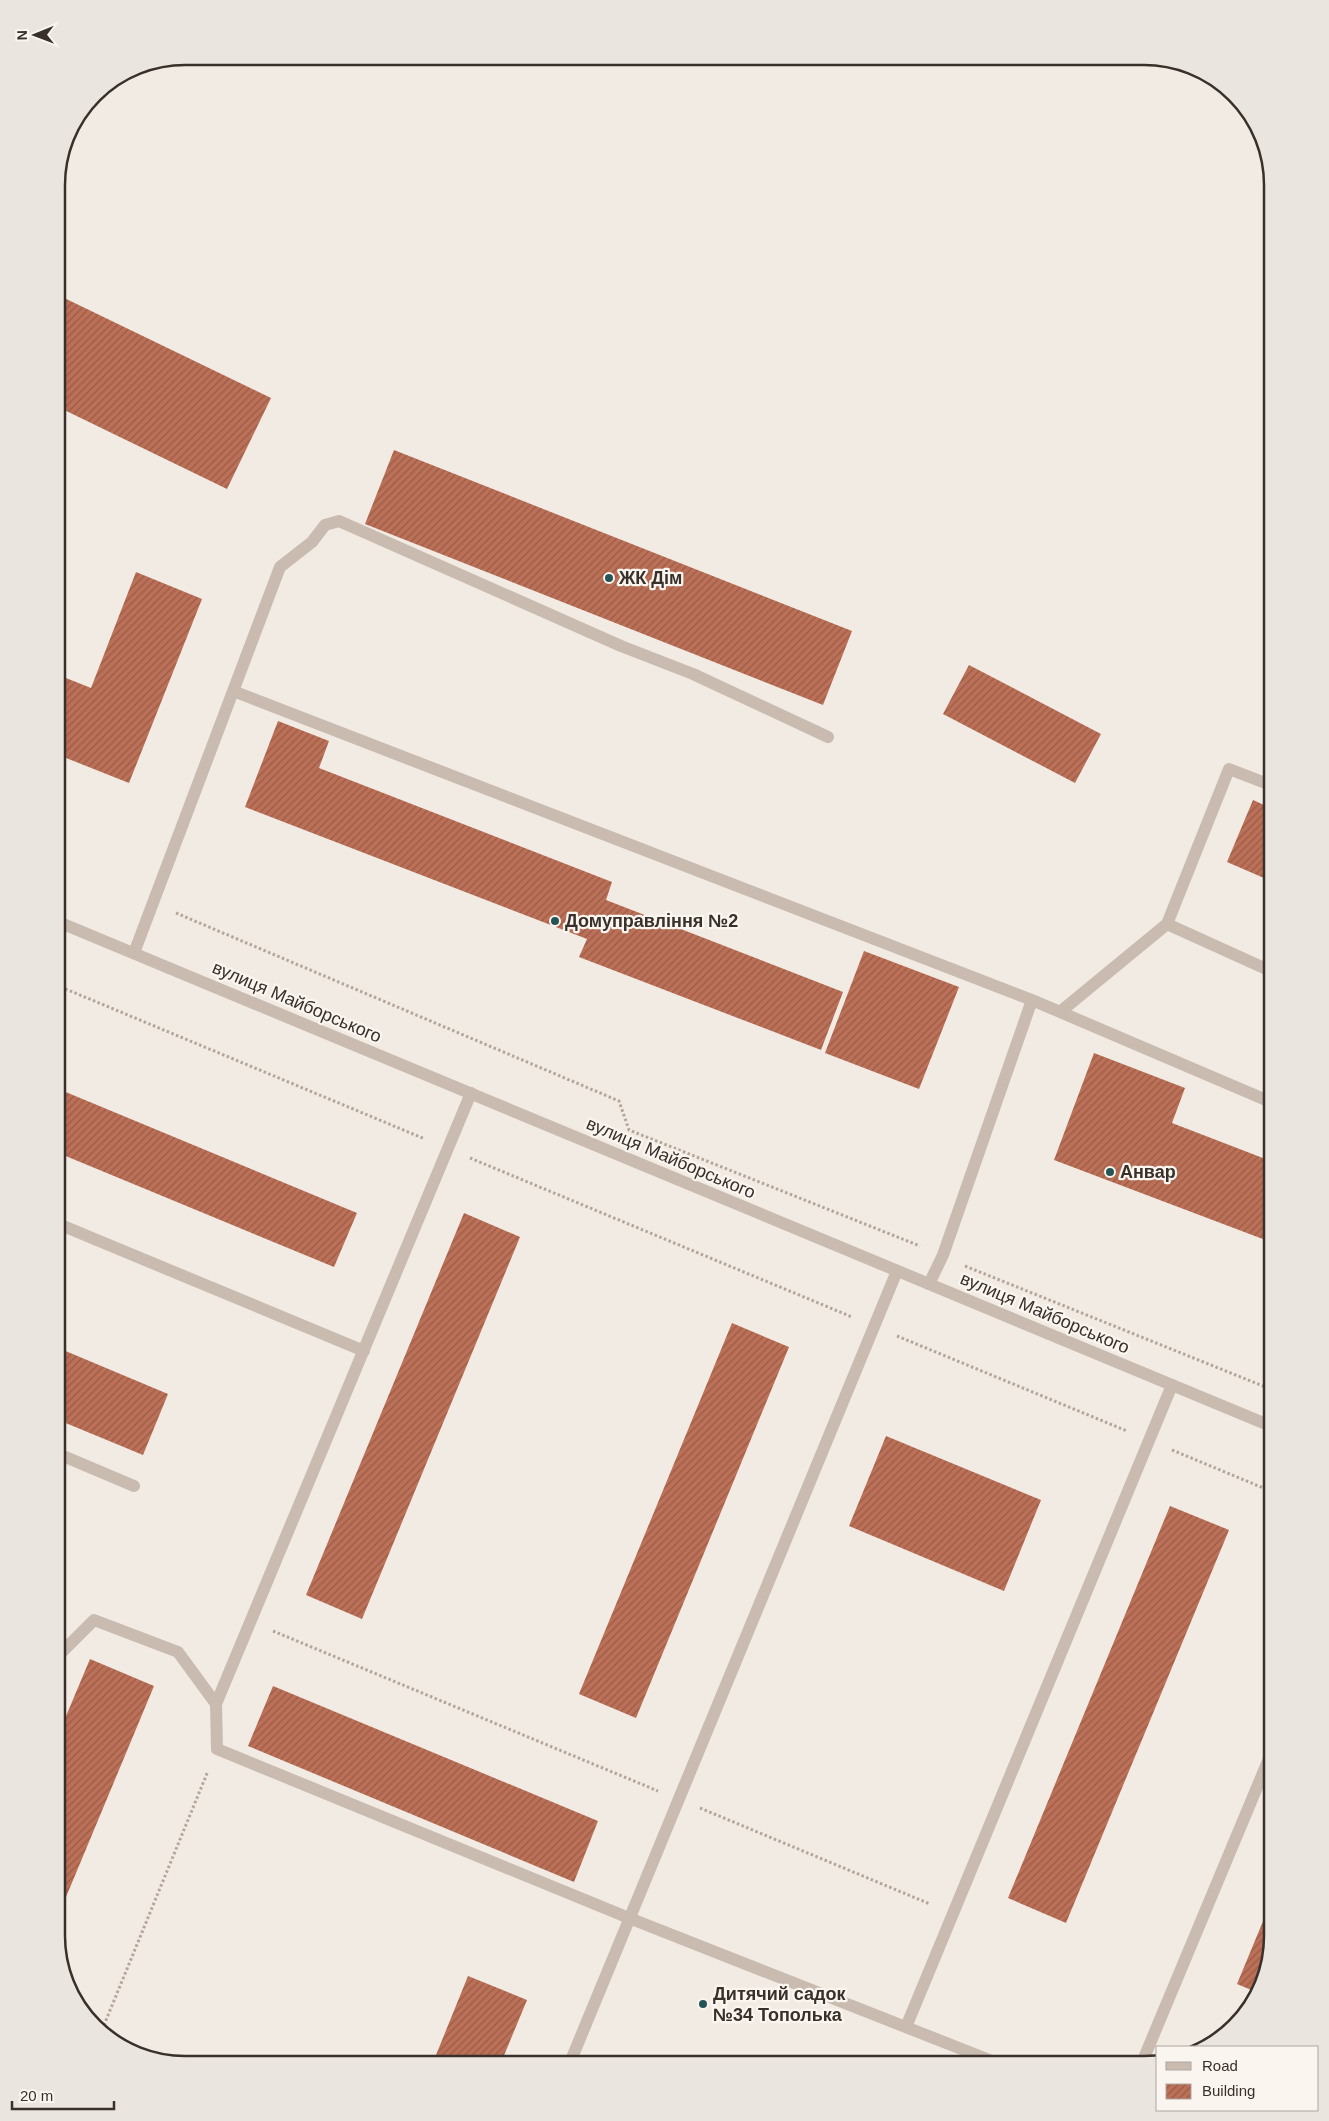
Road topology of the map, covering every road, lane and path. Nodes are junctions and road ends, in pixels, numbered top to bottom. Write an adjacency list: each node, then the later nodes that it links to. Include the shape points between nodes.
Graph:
1 (233, 691): 2 (street, via 280,568 312,542 325,525 339,521 622,646 694,674); 4 (street); 10 (street)
2 (828, 737)
3 (1264, 783): 5 (street, via 1229,769)
4 (152, 903): 7 (street); 16 (path, via 619,1100 629,1130)
5 (1167, 924): 8 (street); 11 (street)
6 (65, 925): 7 (street, вулиця Майборського)
7 (134, 953): 12 (street, вулиця Майборського)
8 (1264, 968)
9 (65, 989): 14 (path)
10 (1032, 1000): 11 (street); 16 (street)
11 (1060, 1012): 13 (street)
12 (471, 1093): 14 (street); 17 (street, вулиця Майборського)
13 (1264, 1099)
14 (448, 1148): 19 (path); 20 (street)
15 (65, 1227): 20 (street)
16 (943, 1255): 18 (street); 22 (path, via 983,1275)
17 (897, 1271): 18 (street, вулиця Майборського); 19 (street)
18 (929, 1284): 21 (street, вулиця Майборського)
19 (874, 1326): 24 (path); 33 (street)
20 (364, 1351): 28 (street)
21 (1172, 1385): 23 (street, вулиця Майборського); 24 (street)
22 (1264, 1386)
23 (1264, 1423)
24 (1150, 1440): 27 (path); 34 (street)
25 (65, 1457): 26 (street)
26 (134, 1486)
27 (1264, 1488)
28 (251, 1622): 30 (street); 33 (path)
29 (65, 1649): 30 (street, via 94,1620 178,1652)
30 (216, 1704): 31 (street)
31 (217, 1749): 35 (street); 36 (path)
32 (1264, 1771): 40 (street)
33 (678, 1799): 34 (path); 35 (street)
34 (954, 1914): 37 (street)
35 (629, 1918): 37 (street); 38 (street)
36 (104, 2024)
37 (906, 2028): 39 (street)
38 (573, 2056)
39 (979, 2056)
40 (1145, 2056)

